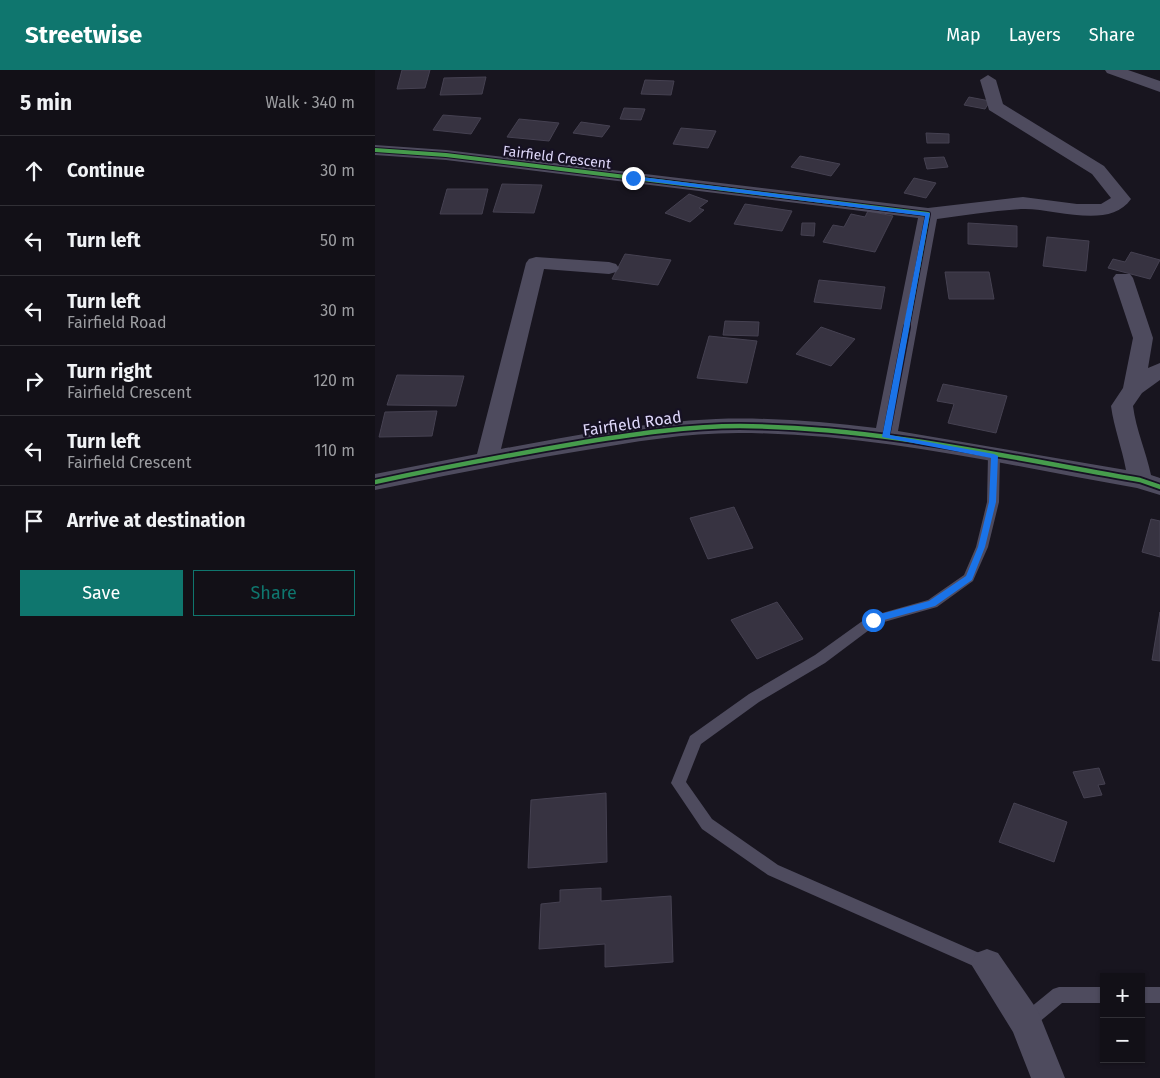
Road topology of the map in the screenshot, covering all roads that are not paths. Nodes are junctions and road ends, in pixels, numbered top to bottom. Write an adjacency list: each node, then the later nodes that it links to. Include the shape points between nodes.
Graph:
1 (1113, 70): 3 (street)
2 (989, 80): 5 (street, Fairfield Crescent, via 995,106 1098,170 1121,199 1105,210 1023,203)
3 (1160, 87)
4 (375, 150): 5 (street, Fairfield Crescent, via 456,156)
5 (928, 214): 10 (street)
6 (609, 268): 12 (street, via 536,263)
7 (1123, 278): 9 (street, via 1143,338)
8 (1160, 370): 9 (street)
9 (1134, 388): 14 (street, via 1122,406 1125,429)
10 (886, 437): 11 (street, Fairfield Road); 12 (street, Fairfield Road, via 741,426 678,428)
11 (994, 456): 14 (street, Fairfield Road); 15 (lane, via 993,502 969,578 932,604 873,620 820,659 754,698 695,740 679,783 707,824 773,870)
12 (487, 458): 13 (street, Fairfield Road)
13 (375, 482)
14 (1150, 484)
15 (987, 964): 19 (street)
16 (1100, 995): 19 (lane, via 1059,995)
17 (1145, 995): 18 (lane)
18 (1160, 995)
19 (1026, 1022): 20 (street)
20 (1049, 1078)

